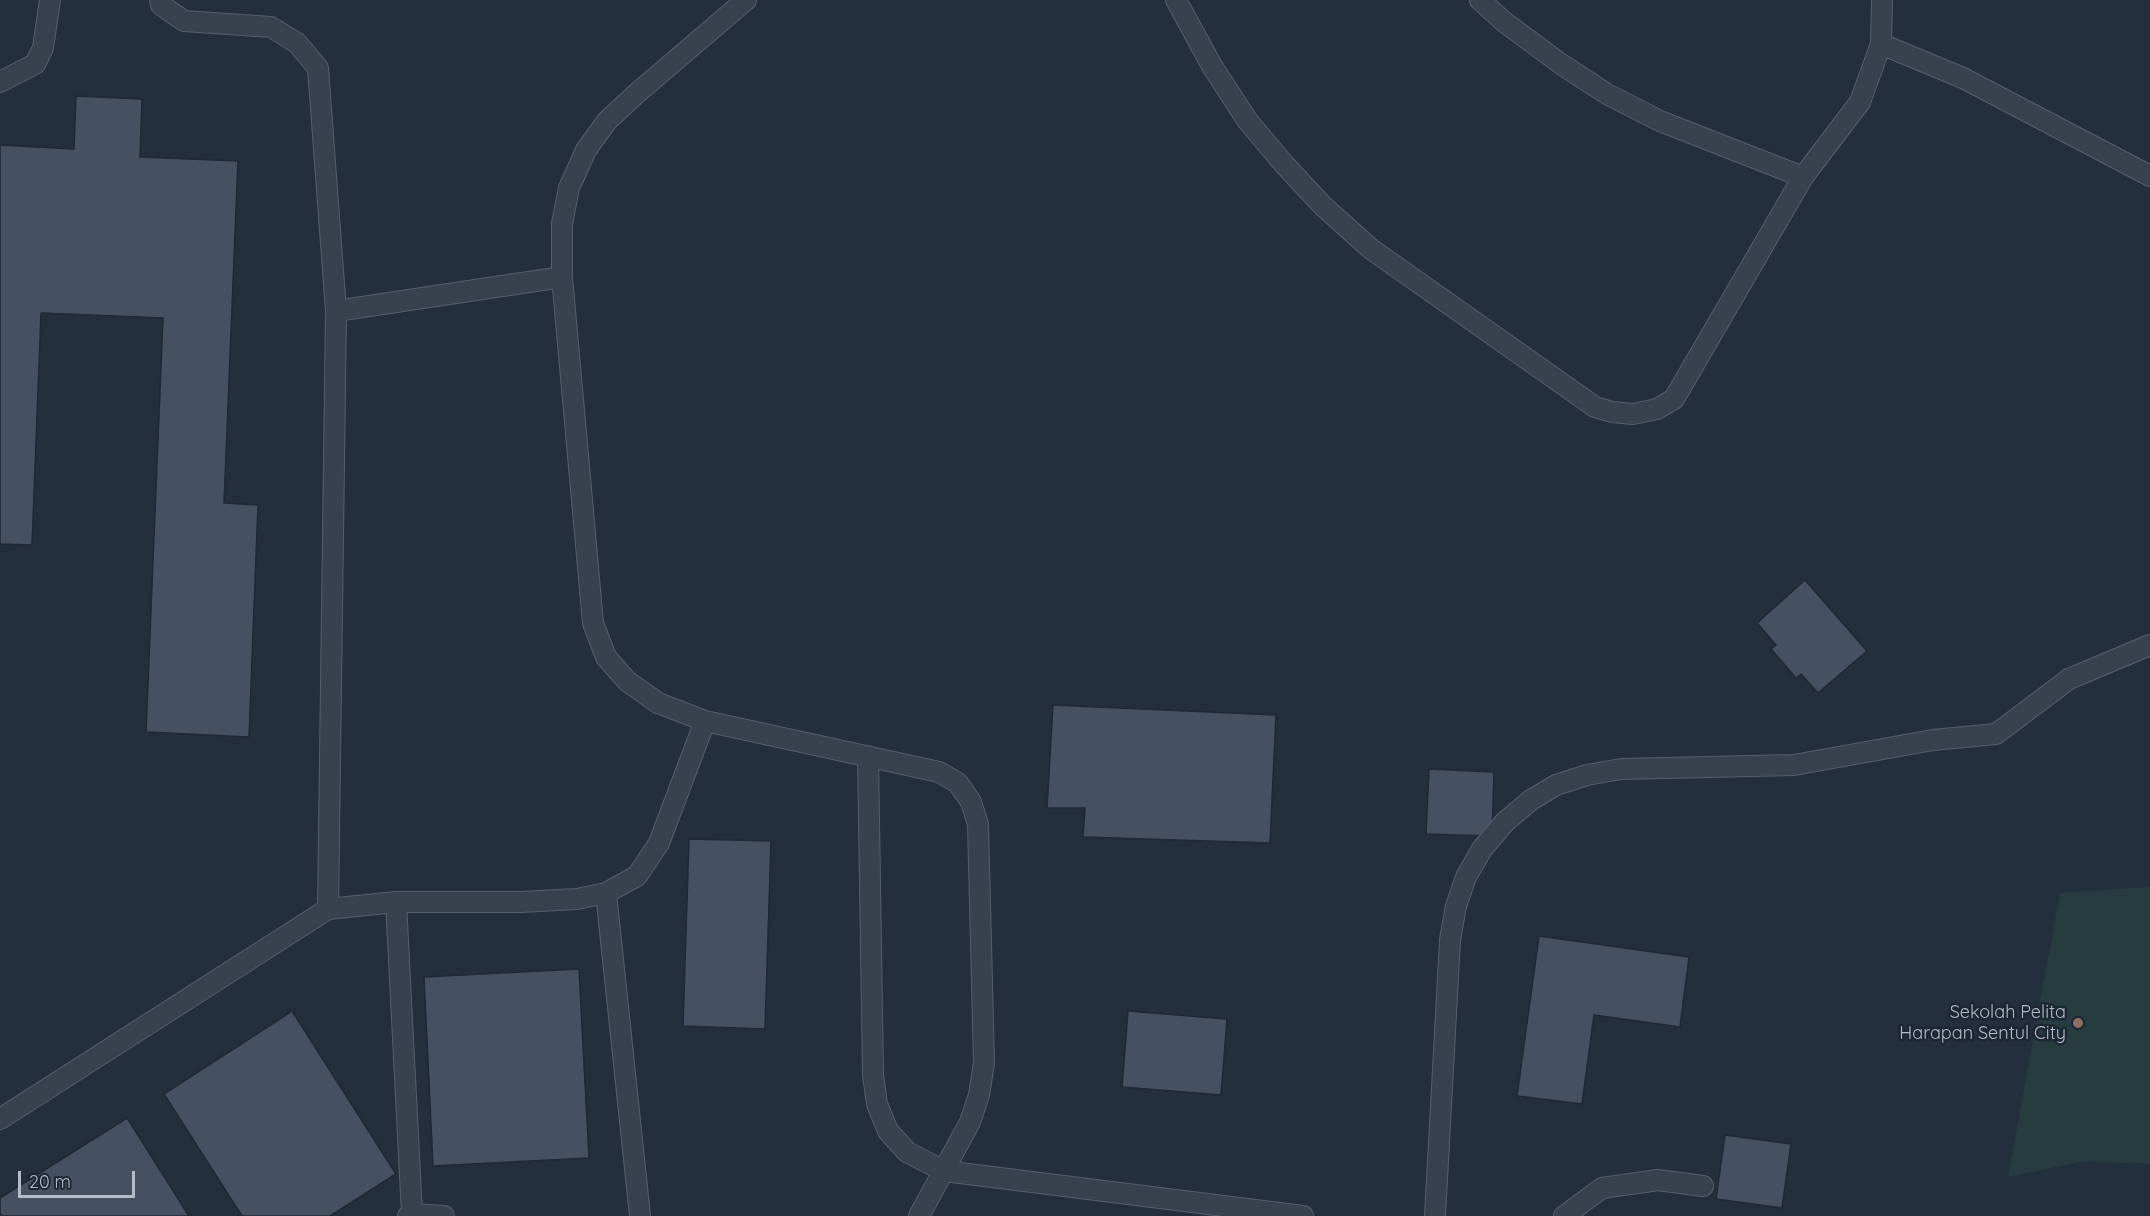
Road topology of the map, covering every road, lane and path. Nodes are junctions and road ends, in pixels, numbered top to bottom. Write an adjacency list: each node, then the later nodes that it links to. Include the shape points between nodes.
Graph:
1 (50, 0): 8 (lane, via 43,48 35,64)
2 (160, 0): 12 (lane, via 161,5 184,21 271,27 297,43 318,68)
3 (746, 0): 11 (lane, via 607,121 586,150 569,188 562,225)
4 (1176, 0): 10 (lane, via 1247,120 1323,206 1371,249 1595,407 1612,412 1633,414 1657,409 1674,399)
5 (1480, 0): 10 (lane, via 1503,21 1607,94 1660,121)
6 (1882, 0): 7 (lane)
7 (1881, 44): 9 (lane, via 1963,78); 10 (lane, via 1860,102)
8 (0, 82)
9 (2150, 176)
10 (1803, 177)
11 (562, 277): 12 (lane); 14 (lane, via 593,623 606,657 627,681 658,703)
12 (336, 311): 18 (lane)
13 (2150, 645): 27 (lane, via 2068,679 1995,734 1933,740 1794,765 1621,769 1587,774 1531,800 1482,849 1456,906 1450,940)
14 (705, 721): 15 (lane); 16 (lane, via 659,843 637,876)
15 (868, 756): 20 (lane, via 873,1075 877,1104 888,1131 907,1152); 20 (lane, via 939,772 958,783 971,802 978,824 984,1064 970,1122)
16 (606, 893): 17 (lane, via 520,902); 24 (lane)
17 (396, 902): 18 (lane); 22 (lane)
18 (328, 909): 19 (lane)
19 (0, 1119)
20 (944, 1171): 25 (lane); 26 (lane)
21 (1703, 1186): 28 (lane, via 1658,1180 1602,1188)
22 (410, 1215): 23 (lane)
23 (444, 1216)
24 (640, 1216)
25 (919, 1216)
26 (1303, 1216)
27 (1435, 1216)
28 (1564, 1216)

